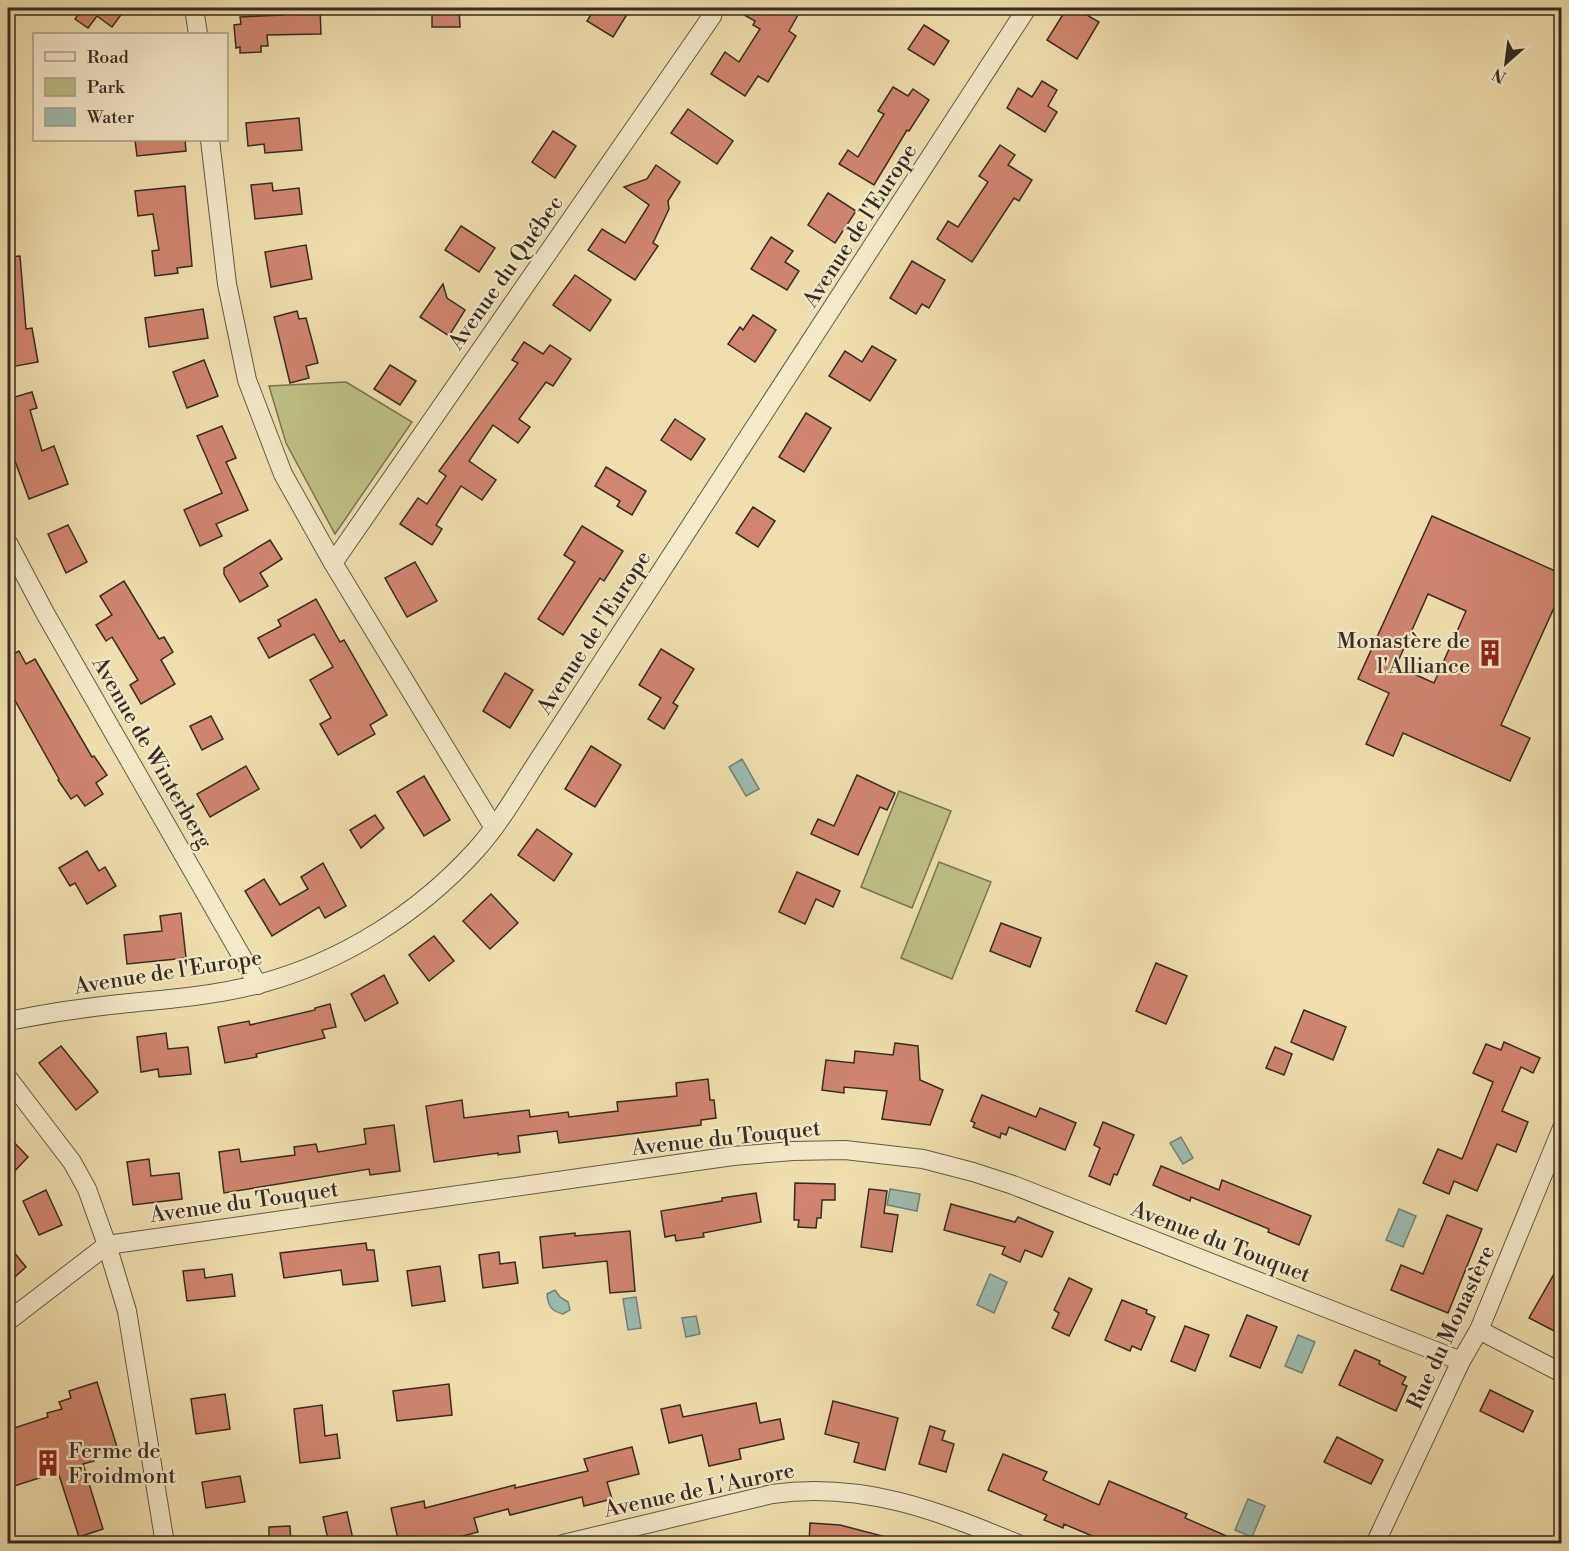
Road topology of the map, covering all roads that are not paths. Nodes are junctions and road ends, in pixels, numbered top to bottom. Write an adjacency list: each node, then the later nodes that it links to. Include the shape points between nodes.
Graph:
1 (194, 8): 4 (street)
2 (714, 8): 7 (street, Avenue du Québec)
3 (1028, 8): 8 (street, Avenue de l'Europe)
4 (198, 33)
5 (210, 141): 7 (street, via 227,284 247,380 283,474)
6 (8, 543): 9 (street, Avenue de Winterberg)
7 (333, 563): 8 (street)
8 (494, 828): 9 (street, Avenue de l'Europe, via 424,899 370,938 315,966)
9 (258, 984): 10 (street, Avenue de l'Europe)
10 (8, 1021)
11 (8, 1078): 13 (street, via 72,1162 87,1189)
12 (1562, 1128): 15 (street, Rue du Monastère)
13 (107, 1245): 14 (street); 16 (street, Avenue du Touquet, via 733,1156 845,1150 924,1159 1013,1185); 18 (street, via 127,1311)
14 (8, 1321)
15 (1479, 1330): 16 (street, Rue du Monastère); 17 (street)
16 (1461, 1361): 21 (street, Rue du Monastère)
17 (1562, 1373)
18 (165, 1544)
19 (563, 1544): 20 (street, Avenue de L'Aurore, via 772,1494 828,1490 855,1492 928,1510)
20 (1018, 1544)
21 (1375, 1544)

